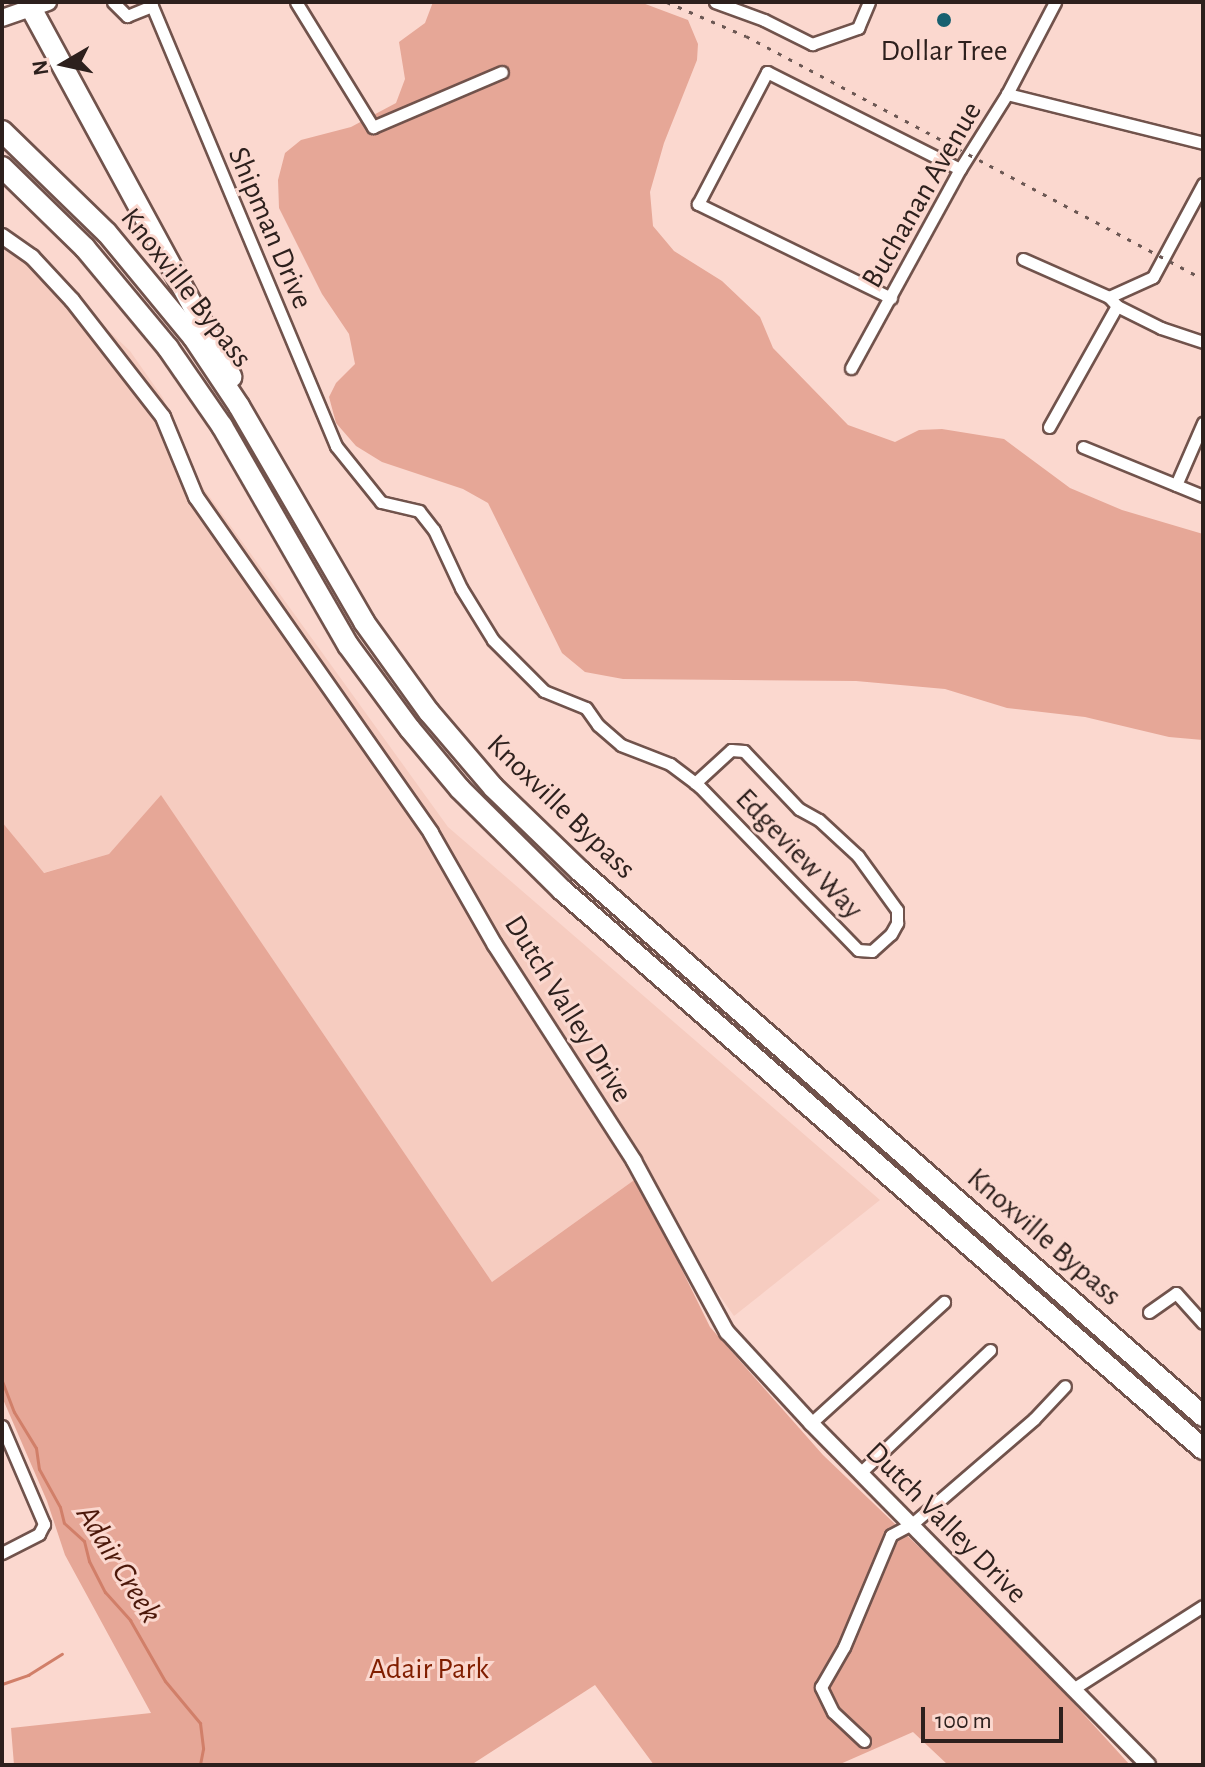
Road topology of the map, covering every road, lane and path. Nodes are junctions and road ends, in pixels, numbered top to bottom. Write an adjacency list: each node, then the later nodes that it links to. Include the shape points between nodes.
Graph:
1 (113, 2): 6 (street, Shipman Drive, via 127,16)
2 (296, 2): 9 (street, via 373,127)
3 (715, 2): 4 (street, via 812,44 858,28)
4 (869, 2)
5 (1055, 2): 10 (street, Buchanan Avenue)
6 (156, 4): 29 (street, Shipman Drive, via 336,446)
7 (39, 5): 8 (main road); 25 (highway, via 217,346)
8 (2, 18)
9 (502, 72)
10 (1007, 94): 12 (street); 14 (street, Buchanan Avenue)
11 (2, 131): 25 (highway, Knoxville Bypass, via 78,203 145,278 207,358)
12 (1203, 143)
13 (2, 167): 31 (highway, Knoxville Bypass, via 85,248 159,336 222,426 321,602 364,667 434,759)
14 (960, 169): 19 (street, Buchanan Avenue); 19 (street, via 767,72 698,204)
15 (2, 184): 31 (highway, via 92,275 201,413 299,584 381,710 465,809)
16 (1203, 184): 20 (street, via 1153,277)
17 (2, 236): 38 (street, Dutch Valley Drive, via 32,257 72,300 163,417 196,497 431,833 495,945 634,1161 727,1332)
18 (1023, 259): 20 (street)
19 (891, 298): 22 (street, Buchanan Avenue)
20 (1113, 302): 21 (street, via 1161,328); 24 (street)
21 (1203, 342)
22 (851, 368)
23 (1203, 423): 27 (street)
24 (1049, 427)
25 (263, 446): 37 (highway, Knoxville Bypass, via 381,647 493,787 601,890)
26 (1083, 447): 27 (street)
27 (1176, 485): 28 (street)
28 (1203, 496)
29 (381, 502): 30 (street, Edgeview Way, via 419,511 493,640 544,691 586,708 621,745 670,764)
30 (695, 783): 30 (street, Edgeview Way, via 731,750 744,751 799,809 858,856 897,910 891,934 872,951 858,950)
31 (504, 834): 40 (highway, Knoxville Bypass)
32 (944, 1302): 38 (street)
33 (1149, 1312): 34 (street, via 1176,1293)
34 (1203, 1323)
35 (990, 1350): 41 (street)
36 (1065, 1386): 42 (street)
37 (1203, 1416)
38 (811, 1423): 41 (street, Dutch Valley Drive)
39 (2, 1426): 43 (street, via 44,1524 39,1534)
40 (1203, 1449)
41 (860, 1473): 42 (street, Dutch Valley Drive)
42 (912, 1524): 45 (street, Dutch Valley Drive); 46 (street, via 891,1535 844,1647 821,1687 833,1712)
43 (2, 1553)
44 (1203, 1606): 45 (street)
45 (1073, 1689): 47 (street, Dutch Valley Drive)
46 (864, 1741)
47 (1148, 1765)

